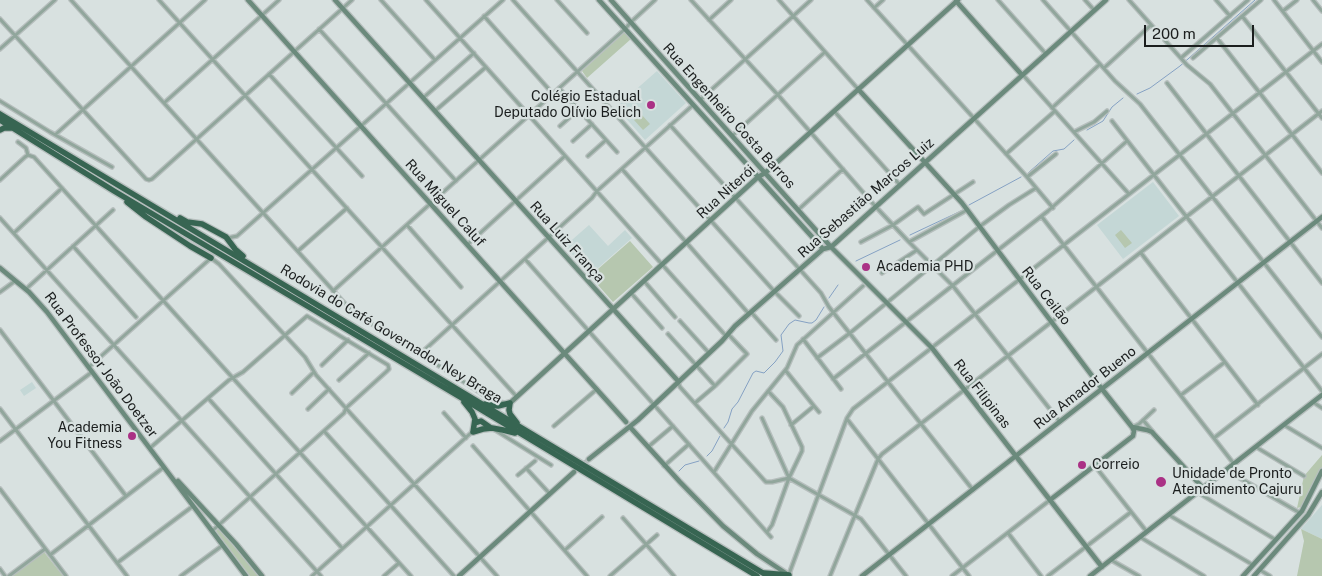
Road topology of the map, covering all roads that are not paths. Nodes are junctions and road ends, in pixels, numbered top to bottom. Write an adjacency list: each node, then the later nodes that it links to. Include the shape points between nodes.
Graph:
1 (55, 0): 54 (street)
2 (71, 0): 72 (street)
3 (159, 0): 48 (street)
4 (204, 0): 48 (street)
5 (248, 0): 40 (street, Rua Miguel Caluf)
6 (279, 0): 40 (street)
7 (335, 0): 35 (street, Rua Luiz França)
8 (352, 0): 35 (street)
9 (382, 0): 69 (street)
10 (426, 0): 55 (street)
11 (503, 0): 41 (street)
12 (513, 0): 75 (street)
13 (558, 0): 53 (street)
14 (599, 0): 51 (street, Rua Engenheiro Costa Barros)
15 (611, 0): 47 (street, Rua Engenheiro Costa Barros)
16 (655, 0): 47 (street)
17 (691, 0): 46 (street)
18 (731, 0): 46 (street)
19 (779, 0): 42 (street)
20 (811, 0): 42 (street)
21 (867, 0): 36 (street)
22 (883, 0): 36 (street)
23 (956, 0): 58 (street, Rua Niterói); 78 (street)
24 (998, 0): 64 (street)
25 (1043, 0): 52 (street)
26 (1085, 0): 37 (street)
27 (1106, 0): 37 (street, Rua Sebastião Marcos Luiz)
28 (1129, 0): 49 (street)
29 (1216, 0): 43 (street)
30 (1248, 0): 43 (street)
31 (1261, 0): 44 (street)
32 (1274, 0): 38 (street)
33 (1297, 0): 38 (street)
34 (1313, 0): 39 (street)
35 (342, 8): 50 (street); 79 (street, Rua Luiz França)
36 (874, 8): 58 (street)
37 (1094, 10): 52 (street, Rua Sebastião Marcos Luiz)
38 (1282, 11): 60 (street)
39 (1322, 11)
40 (262, 15): 61 (street, Rua Miguel Caluf); 68 (street)
41 (484, 16): 55 (street); 84 (street)
42 (793, 16): 62 (street); 67 (street)
43 (1230, 16): 65 (street)
44 (1242, 16): 56 (street); 76 (street)
45 (0, 19): 54 (street)
46 (709, 20): 67 (street)
47 (631, 22): 51 (street); 88 (street, Rua Engenheiro Costa Barros)
48 (180, 23): 68 (street); 72 (street)
49 (1152, 25): 65 (street); 74 (street)
50 (319, 29): 61 (street); 91 (street)
51 (625, 29): 75 (street); 92 (street, Rua Engenheiro Costa Barros)
52 (1071, 31): 64 (street, Rua Sebastião Marcos Luiz); 71 (street)
53 (587, 33)
54 (15, 36): 59 (street); 94 (street)
55 (460, 38): 63 (street); 69 (street)
56 (1217, 38): 66 (street); 83 (street)
57 (1322, 44): 60 (street)
58 (908, 45): 82 (street, Rua Niterói); 103 (street)
59 (0, 49)
60 (1313, 51): 70 (street); 76 (street)
61 (294, 52): 77 (street); 109 (street, Rua Miguel Caluf)
62 (825, 52): 82 (street); 85 (street)
63 (474, 53): 73 (street); 87 (street)
64 (1046, 54): 78 (street, Rua Sebastião Marcos Luiz)
65 (1181, 58): 99 (street, via 1208,81)
66 (1193, 58)
67 (745, 59): 85 (street); 88 (street)
68 (213, 60): 86 (street); 90 (street)
69 (435, 60): 79 (street)
70 (1322, 62)
71 (1100, 64): 74 (street); 95 (street)
72 (131, 66): 90 (street); 94 (street)
73 (486, 66): 96 (street); 102 (street)
74 (1104, 68): 130 (street, via 1132,96)
75 (577, 72): 81 (street); 125 (street)
76 (1286, 72): 83 (street); 100 (street)
77 (269, 74): 86 (street); 124 (street)
78 (1022, 75): 95 (street); 103 (street, Rua Sebastião Marcos Luiz)
79 (410, 83): 87 (street, Rua Luiz França); 91 (street)
80 (1167, 83): 116 (street)
81 (559, 88): 84 (street); 93 (street)
82 (858, 89): 97 (street, Rua Niterói); 135 (street, Rua Ceilão)
83 (1260, 93): 99 (street); 117 (street)
84 (553, 94): 102 (street)
85 (778, 95): 113 (street); 118 (street)
86 (245, 96): 119 (street); 140 (street)
87 (423, 98): 96 (street, Rua Luiz França)
88 (700, 100): 118 (street, Rua Engenheiro Costa Barros)
89 (0, 101): 115 (street)
90 (164, 103): 119 (street)
91 (386, 104): 109 (street); 149 (street)
92 (693, 105): 108 (street); 146 (street, Rua Engenheiro Costa Barros)
93 (579, 109): 107 (street); 110 (street)
94 (83, 110): 115 (street); 119 (street, via 149,180)
95 (1053, 110): 114 (street); 127 (street)
96 (435, 111): 134 (street, Rua Luiz França)
97 (834, 111): 113 (street, Rua Niterói); 151 (street)
98 (1107, 111): 114 (street)
99 (1233, 113): 116 (street); 131 (street)
100 (1320, 113): 104 (street); 117 (street)
101 (0, 114): 161 (highway, Rodovia do Café Governador Ney Braga)
102 (529, 115): 132 (street); 134 (street)
103 (974, 118): 127 (street); 135 (street, Rua Sebastião Marcos Luiz)
104 (1322, 118)
105 (0, 120): 111 (highway, Rodovia do Café Governador Ney Braga)
106 (1112, 121): 122 (street)
107 (592, 124): 120 (street); 121 (street)
108 (670, 125): 125 (street); 159 (street)
109 (361, 126): 124 (street); 162 (street, Rua Miguel Caluf)
110 (560, 126)
111 (14, 128): 112 (highway); 154 (highway, Rodovia do Café Governador Ney Braga)
112 (0, 130)
113 (810, 132): 139 (street); 141 (street, Rua Niterói)
114 (1074, 132): 136 (street)
115 (56, 134): 137 (street)
116 (1206, 134): 130 (street); 145 (street)
117 (1292, 135): 131 (street); 142 (street)
118 (732, 136): 141 (street, Rua Engenheiro Costa Barros)
119 (197, 139): 169 (street)
120 (606, 140): 126 (street); 133 (street)
121 (573, 141)
122 (1127, 141): 136 (street); 143 (street)
123 (18, 142): 129 (street, via 26,148)
124 (336, 148): 140 (street); 144 (street)
125 (645, 148): 138 (street); 174 (street)
126 (617, 152)
127 (1006, 154): 147 (street)
128 (1056, 154): 147 (street)
129 (28, 155): 148 (street); 152 (street, via 34,157)
130 (1180, 155): 143 (street); 158 (street)
131 (1266, 155): 145 (street); 175 (street)
132 (565, 156): 155 (street); 160 (street)
133 (588, 156)
134 (479, 160): 149 (street); 160 (street, Rua Luiz França)
135 (924, 163): 151 (street, Rua Sebastião Marcos Luiz); 156 (street, Rua Ceilão)
136 (1102, 164): 157 (street); 165 (street)
137 (112, 167)
138 (622, 169): 155 (street); 188 (street)
139 (843, 169): 163 (street); 167 (street)
140 (312, 170): 164 (street); 169 (street)
141 (765, 173): 146 (street, Rua Niterói); 167 (street, Rua Engenheiro Costa Barros)
142 (1322, 173)
143 (1154, 175): 157 (street); 171 (street)
144 (362, 176)
145 (1239, 176): 158 (street); 187 (street)
146 (758, 177): 159 (street, Rua Niterói); 194 (street, Rua Engenheiro Costa Barros)
147 (1027, 177): 153 (street)
148 (0, 180)
149 (456, 181): 162 (street)
150 (973, 182): 156 (street)
151 (900, 185): 163 (street, Rua Sebastião Marcos Luiz)
152 (62, 188): 178 (street); 181 (street)
153 (1036, 188): 165 (street); 179 (street)
154 (114, 191): 199 (highway, via 146,217); 282 (highway, Rodovia do Café Governador Ney Braga)
155 (597, 191): 183 (street); 202 (street)
156 (954, 193): 168 (street, Rua Ceilão); 177 (street, via 924,214 918,208)
157 (1129, 194): 190 (street)
158 (1212, 197): 171 (street); 201 (street)
159 (736, 198): 174 (street, Rua Niterói); 205 (street)
160 (516, 201): 183 (street, Rua Luiz França); 189 (street)
161 (150, 204): 182 (highway, via 187,222 204,224); 207 (highway, Rodovia do Café Governador Ney Braga)
162 (430, 204): 176 (street); 189 (street, Rua Miguel Caluf)
163 (875, 206): 177 (street); 192 (street, Rua Sebastião Marcos Luiz)
164 (347, 208): 193 (street); 196 (street)
165 (1053, 208): 170 (street)
166 (113, 210): 178 (street)
167 (798, 210): 192 (street, Rua Engenheiro Costa Barros)
168 (967, 210): 179 (street, Rua Ceilão); 186 (street)
169 (263, 213): 184 (street); 196 (street)
170 (1042, 216): 190 (street); 197 (street)
171 (1186, 217): 198 (street); 214 (street)
172 (1322, 217): 175 (street, Rua Amador Bueno)
173 (0, 218): 181 (street)
174 (711, 221): 188 (street, Rua Niterói); 221 (street)
175 (1317, 221): 180 (street); 187 (street, Rua Amador Bueno)
176 (407, 225): 193 (street); 217 (street)
177 (893, 225): 185 (street); 186 (street)
178 (96, 226): 191 (street); 224 (street)
179 (979, 227): 197 (street, Rua Ceilão); 203 (street)
180 (1322, 228)
181 (14, 234): 206 (street)
182 (226, 237): 184 (highway); 184 (street)
183 (548, 237): 200 (street); 226 (street, Rua Luiz França)
184 (236, 242): 207 (highway)
185 (861, 242)
186 (909, 242): 195 (street)
187 (1290, 242): 201 (street, Rua Amador Bueno); 213 (street)
188 (687, 243): 202 (street, Rua Niterói); 228 (street)
189 (467, 245): 211 (street, Rua Miguel Caluf)
190 (1064, 245): 210 (street); 218 (street)
191 (73, 246): 206 (street); 231 (street)
192 (831, 246): 194 (street, Rua Sebastião Marcos Luiz); 225 (street, Rua Filipinas)
193 (382, 247): 220 (street); 237 (street)
194 (823, 249): 205 (street, Rua Sebastião Marcos Luiz)
195 (917, 250): 203 (street); 208 (street)
196 (298, 251): 220 (street)
197 (998, 251): 210 (street, Rua Ceilão); 216 (street)
198 (1141, 253): 218 (street); 233 (street)
199 (210, 258): 224 (street); 244 (street)
200 (524, 259): 211 (street); 240 (street)
201 (1264, 262): 214 (street, Rua Amador Bueno); 245 (street)
202 (663, 265): 212 (street, Rua Niterói); 243 (street)
203 (933, 266): 216 (street); 225 (street)
204 (0, 268): 209 (street, Rua Professor João Doetzer)
205 (800, 269): 221 (street, Rua Sebastião Marcos Luiz); 227 (street)
206 (47, 270): 219 (street); 249 (street)
207 (260, 270): 288 (highway, Rodovia do Café Governador Ney Braga)
208 (882, 273)
209 (15, 280): 219 (street, Rua Professor João Doetzer); 222 (street)
210 (1019, 280): 229 (street); 236 (street, Rua Ceilão)
211 (500, 281): 237 (street); 252 (street, Rua Miguel Caluf)
212 (644, 281): 223 (street, Rua Niterói); 232 (street)
213 (1322, 282)
214 (1238, 283): 233 (street, Rua Amador Bueno); 263 (street)
215 (863, 286): 227 (street)
216 (953, 286): 229 (street); 235 (street)
217 (461, 287)
218 (1097, 287): 236 (street); 255 (street)
219 (26, 289): 264 (street, Rua Professor João Doetzer)
220 (333, 291): 256 (street, via 354,313)
221 (774, 291): 228 (street, Rua Sebastião Marcos Luiz); 230 (street)
222 (0, 292)
223 (631, 293): 226 (street, Rua Niterói); 238 (street)
224 (163, 301): 249 (street); 267 (street)
225 (886, 303): 235 (street, Rua Filipinas); 241 (street)
226 (613, 309): 240 (street, Rua Niterói); 270 (street, Rua Luiz França)
227 (834, 312): 241 (street); 246 (street)
228 (750, 313): 243 (street, Rua Sebastião Marcos Luiz); 248 (street)
229 (975, 314): 250 (street); 258 (street)
230 (799, 316)
231 (136, 317)
232 (675, 317)
233 (1192, 319): 255 (street, Rua Amador Bueno); 260 (street)
234 (680, 321): 253 (street)
235 (906, 322): 250 (street, Rua Filipinas); 254 (street)
236 (1052, 322): 258 (street); 276 (street, Rua Ceilão)
237 (452, 325): 256 (street); 284 (street)
238 (662, 328)
239 (0, 330): 286 (street)
240 (589, 331): 252 (street, Rua Niterói); 291 (street)
241 (850, 333): 254 (street); 259 (street)
242 (668, 334): 262 (street)
243 (727, 335): 253 (street, Rua Sebastião Marcos Luiz); 272 (street, via 747,354)
244 (285, 336): 247 (street, via 307,316); 266 (street); 267 (street)
245 (1322, 337)
246 (803, 339): 259 (street); 265 (street)
247 (348, 340): 251 (street); 261 (street)
248 (776, 340)
249 (114, 345): 264 (street); 304 (street)
250 (932, 348): 271 (street); 277 (street, Rua Filipinas)
251 (369, 353): 269 (street); 294 (street, via 387,363 389,369)
252 (565, 353): 274 (street, Rua Miguel Caluf); 284 (street, Rua Niterói)
253 (709, 353): 262 (street, Rua Sebastião Marcos Luiz)
254 (866, 353): 268 (street); 271 (street)
255 (1148, 353): 276 (street, Rua Amador Bueno); 281 (street)
256 (420, 354): 289 (street, via 490,399)
257 (1322, 354): 263 (street)
258 (1008, 356): 277 (street); 307 (street)
259 (817, 358): 268 (street)
260 (1225, 362): 281 (street); 292 (street)
261 (322, 364)
262 (696, 365): 270 (street, Rua Sebastião Marcos Luiz); 272 (street)
263 (1304, 368): 279 (street); 292 (street)
264 (91, 369): 286 (street); 333 (street, Rua Professor João Doetzer)
265 (786, 371): 278 (street); 293 (street)
266 (314, 372): 273 (street); 280 (street)
267 (233, 379): 285 (street); 335 (street)
268 (833, 379): 275 (street)
269 (339, 380)
270 (678, 381): 290 (street, Rua Luiz França); 291 (street, Rua Sebastião Marcos Luiz)
271 (888, 382): 303 (street, via 853,409); 309 (street)
272 (715, 386): 290 (street)
273 (329, 389): 294 (street); 297 (street)
274 (597, 389): 306 (street, Rua Miguel Caluf); 312 (street)
275 (841, 389)
276 (1102, 389): 307 (street, Rua Amador Bueno); 315 (street, Rua Ceilão)
277 (965, 390): 309 (street); 336 (street, Rua Filipinas)
278 (768, 391): 310 (street, via 783,407); 329 (street)
279 (1322, 391)
280 (292, 392)
281 (1181, 395): 326 (street)
282 (460, 396): 308 (highway, via 472,412); 324 (highway, Rodovia do Café Governador Ney Braga)
283 (1322, 396): 287 (street)
284 (517, 397): 289 (street, Rua Niterói)
285 (208, 398): 304 (street); 350 (street)
286 (54, 401): 318 (street); 362 (street)
287 (1313, 402): 295 (street); 311 (street)
288 (480, 403): 289 (highway, via 498,406); 317 (highway, Rodovia do Café Governador Ney Braga)
289 (510, 403): 317 (highway, via 510,414)
290 (695, 403): 329 (street, Rua Luiz França)
291 (654, 404): 301 (street, Rua Sebastião Marcos Luiz); 313 (street)
292 (1258, 404): 326 (street)
293 (814, 406): 299 (street); 310 (street)
294 (346, 408): 320 (street); 354 (street)
295 (1322, 408)
296 (0, 409): 318 (street)
297 (308, 409)
298 (1154, 410): 305 (street)
299 (819, 412)
300 (444, 413): 325 (street)
301 (642, 415): 306 (street, Rua Sebastião Marcos Luiz); 314 (street, Rua Sebastião Marcos Luiz)
302 (762, 418): 353 (street)
303 (847, 418): 338 (street); 361 (street)
304 (182, 420): 333 (street); 363 (street)
305 (1143, 420): 315 (street); 323 (street)
306 (626, 422): 322 (street, Rua Sebastião Marcos Luiz)
307 (1060, 422): 336 (street, Rua Amador Bueno)
308 (475, 423): 316 (highway, via 481,422); 319 (highway); 321 (highway)
309 (921, 424): 338 (street); 357 (street)
310 (791, 425): 353 (street, via 803,449)
311 (1284, 425): 332 (street); 334 (street)
312 (554, 426)
313 (673, 426): 328 (street); 331 (street)
314 (630, 427): 322 (street, Rua Sebastião Marcos Luiz); 331 (street)
315 (1132, 427): 323 (street); 343 (street, via 1132,436)
316 (492, 428): 319 (highway); 324 (highway); 341 (street)
317 (522, 428): 409 (highway, Rodovia do Café Governador Ney Braga)
318 (16, 429): 327 (street); 375 (street)
319 (483, 429): 321 (highway)
320 (324, 431): 335 (street); 365 (street)
321 (473, 432): 325 (street)
322 (621, 433): 337 (street, Rua Sebastião Marcos Luiz)
323 (1155, 434): 355 (street)
324 (526, 436): 409 (highway, Rodovia do Café Governador Ney Braga)
325 (466, 438): 354 (street)
326 (1214, 438): 340 (street)
327 (0, 441)
328 (689, 444): 342 (street); 349 (street)
329 (731, 444): 349 (street); 353 (street, Rua Luiz França, via 766,482)
330 (474, 446): 367 (street)
331 (648, 447): 342 (street)
332 (1256, 447): 340 (street); 352 (street)
333 (150, 448): 344 (street, Rua Professor João Doetzer)
334 (1322, 448)
335 (300, 453): 350 (street); 377 (street)
336 (1016, 456): 357 (street, Rua Amador Bueno); 364 (street, Rua Filipinas)
337 (589, 459)
338 (878, 459): 371 (street); 374 (street)
339 (535, 461): 345 (street)
340 (1234, 464): 346 (street)
341 (552, 465)
342 (664, 466): 425 (street, via 723,526)
343 (1095, 466): 364 (street); 368 (street)
344 (164, 467): 362 (street); 366 (street, Rua Professor João Doetzer); 376 (street, Rua Professor João Doetzer)
345 (526, 468): 351 (street); 360 (street)
346 (1226, 470): 355 (street); 369 (street)
347 (1322, 471): 369 (street)
348 (574, 472): 360 (street)
349 (714, 472): 379 (street)
350 (276, 474): 363 (street); 389 (street)
351 (518, 475)
352 (1304, 476)
353 (789, 478): 361 (street); 379 (street)
354 (415, 484): 365 (street); 396 (street)
355 (1203, 488): 358 (street)
356 (0, 489): 391 (street)
357 (973, 490): 374 (street, Rua Amador Bueno)
358 (1197, 492): 370 (street); 385 (street)
359 (1322, 492): 393 (street, via 1312,511)
360 (550, 494): 367 (street)
361 (819, 495): 371 (street); 425 (street)
362 (126, 496): 375 (street)
363 (250, 497): 376 (street); 407 (street)
364 (1050, 500): 381 (street); 388 (street, Rua Filipinas)
365 (391, 505): 377 (street); 419 (street)
366 (194, 506): 378 (street, Rua Professor João Doetzer); 401 (street)
367 (531, 512): 392 (street); 396 (street)
368 (1131, 512): 380 (street); 388 (street)
369 (1300, 513): 385 (street)
370 (1169, 514): 380 (street); 402 (street)
371 (856, 516): 395 (street); 426 (street)
372 (602, 518): 392 (street)
373 (623, 518): 386 (street)
374 (929, 524): 395 (street, Rua Amador Bueno); 404 (street)
375 (88, 525): 394 (street); 401 (street)
376 (219, 525): 378 (street); 414 (street, Rua Professor João Doetzer)
377 (366, 527): 389 (street); 400 (street)
378 (212, 531): 387 (street, Rua Professor João Doetzer)
379 (767, 532): 383 (street)
380 (1147, 532): 384 (street)
381 (1008, 533): 404 (street); 431 (street)
382 (657, 535): 386 (street)
383 (771, 537)
384 (1140, 537): 398 (street); 435 (street)
385 (1276, 540): 390 (street)
386 (646, 544): 423 (street); 424 (street)
387 (223, 545): 408 (street); 413 (street, Rua Professor João Doetzer)
388 (1086, 546): 403 (street, Rua Filipinas); 432 (street)
389 (342, 548): 407 (street)
390 (1268, 548): 393 (street, via 1270,554); 397 (street)
391 (45, 549): 394 (street); 410 (street)
392 (565, 550): 422 (street)
393 (1274, 554): 399 (street)
394 (50, 555): 411 (street)
395 (889, 555): 427 (street, Rua Amador Bueno); 428 (street)
396 (480, 557): 420 (street); 421 (street)
397 (1260, 557): 399 (street, via 1265,556); 402 (street)
398 (1111, 559): 403 (street); 434 (street)
399 (1268, 561): 406 (street)
400 (399, 563): 417 (street); 418 (street)
401 (117, 564): 412 (street)
402 (1252, 566): 436 (street)
403 (1102, 567): 433 (street)
404 (963, 568): 429 (street); 430 (street)
405 (0, 569): 410 (street)
406 (1260, 570): 437 (street); 438 (street)
407 (317, 572): 415 (street); 416 (street)
408 (183, 575)
409 (763, 575): 425 (highway)
410 (7, 576)
411 (66, 576)
412 (127, 576)
413 (246, 576)
414 (262, 576)
415 (312, 576)
416 (321, 576)
417 (384, 576)
418 (411, 576)
419 (454, 576)
420 (459, 576)
421 (498, 576)
422 (587, 576)
423 (610, 576)
424 (674, 576)
425 (790, 576)
426 (830, 576)
427 (862, 576)
428 (906, 576)
429 (952, 576)
430 (970, 576)
431 (1041, 576)
432 (1048, 576)
433 (1090, 576)
434 (1138, 576)
435 (1204, 576)
436 (1243, 576)
437 (1254, 576)
438 (1270, 576)

